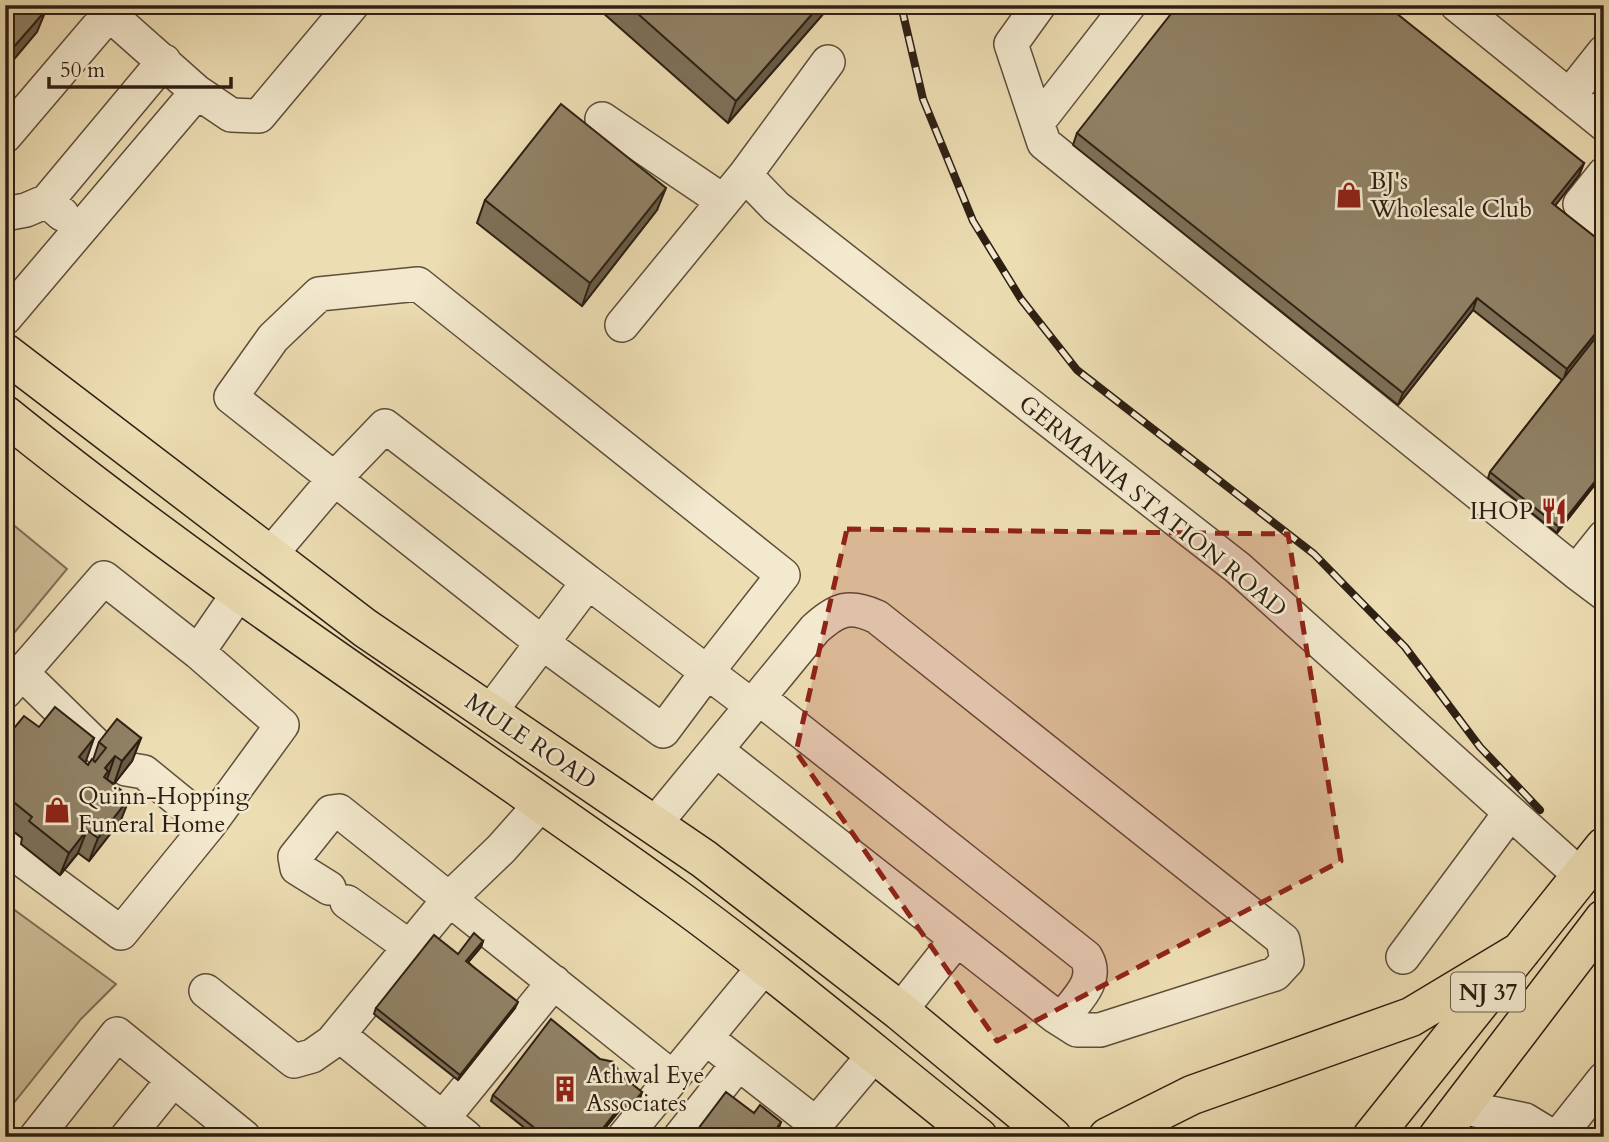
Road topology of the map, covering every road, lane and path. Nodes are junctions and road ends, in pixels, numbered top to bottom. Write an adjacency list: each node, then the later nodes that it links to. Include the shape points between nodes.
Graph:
1 (352, 5): 9 (street, via 260,116 231,115)
2 (1039, 5): 12 (street, via 1012,44)
3 (1129, 5): 12 (street)
4 (1457, 5): 10 (street)
5 (104, 10): 7 (street); 14 (street)
6 (1604, 52): 10 (street)
7 (164, 61): 9 (street); 17 (street)
8 (828, 62): 16 (street)
9 (197, 92): 21 (street)
10 (1569, 96): 13 (street)
11 (603, 119): 18 (street)
12 (1038, 122): 29 (street, via 1044,143)
13 (1604, 124)
14 (5, 136)
15 (1604, 174): 20 (street, via 1580,204)
16 (745, 175): 18 (street); 41 (street, GERMANIA STATION ROAD, via 776,207 1238,568)
17 (47, 201): 19 (street); 21 (street)
18 (723, 201): 23 (street)
19 (5, 214)
20 (1604, 222)
21 (79, 228): 22 (street)
22 (5, 318)
23 (622, 325)
24 (5, 352): 28 (main road, MULE ROAD)
25 (5, 415): 32 (main road, MULE ROAD)
26 (336, 477): 28 (street); 30 (street, via 385,426); 33 (street); 35 (street, via 231,397 273,338 319,294 418,284 783,575)
27 (1604, 537): 29 (street)
28 (270, 555): 32 (main road); 38 (main road, MULE ROAD, via 411,661)
29 (1576, 572): 31 (street)
30 (588, 582): 33 (street); 35 (street)
31 (1604, 593)
32 (238, 594): 34 (street); 40 (main road, MULE ROAD)
33 (541, 642): 35 (street, via 663,731); 38 (street)
34 (198, 652): 36 (street, via 104,578); 42 (street, via 282,725)
35 (707, 672): 37 (street)
36 (13, 683): 42 (street, via 114,760 144,772)
37 (760, 696): 39 (street); 58 (street, via 1086,957 1091,977); 58 (street, via 833,612 859,609 877,617 1283,940 1287,961 1275,974 1100,1030 1077,1030)
38 (490, 712): 43 (main road, MULE ROAD)
39 (716, 750): 43 (street); 50 (street)
40 (541, 804): 46 (main road, MULE ROAD); 47 (street)
41 (1510, 813): 45 (street, GERMANIA STATION ROAD); 53 (street)
42 (209, 825): 44 (street, via 121,933)
43 (654, 825): 46 (main road); 49 (main road, MULE ROAD)
44 (5, 847)
45 (1592, 861): 52 (main road, NJ 37)
46 (627, 864): 54 (main road, MULE ROAD)
47 (451, 897): 51 (street); 51 (street, via 339,811 331,812 295,857 297,868); 55 (street)
48 (1604, 919): 63 (main road, NJ 37)
49 (792, 927): 54 (main road); 57 (main road, MULE ROAD)
50 (957, 939): 57 (street); 58 (street)
51 (411, 948): 59 (street)
52 (1521, 951): 78 (main road, via 1411,1017 1192,1095); 79 (main road, NJ 37)
53 (1403, 957)
54 (764, 967): 60 (street); 61 (main road, MULE ROAD)
55 (554, 982): 64 (street); 69 (street)
56 (206, 991): 59 (street, via 294,1061 312,1056)
57 (900, 1011): 77 (main road, MULE ROAD)
58 (1061, 1020)
59 (339, 1035): 69 (street)
60 (706, 1038): 62 (street); 64 (street)
61 (874, 1055): 70 (street); 76 (main road, MULE ROAD)
62 (737, 1064): 70 (street); 75 (street)
63 (1488, 1071): 67 (street); 68 (main road, NJ 37)
64 (673, 1078): 71 (street)
65 (1604, 1079): 80 (street)
66 (173, 1080): 72 (street, via 117,1034); 73 (street); 74 (street)
67 (1525, 1120): 68 (street); 80 (street)
68 (1450, 1122)
69 (454, 1128)
70 (816, 1130)
71 (626, 1136)
72 (36, 1137)
73 (127, 1137)
74 (244, 1137)
75 (680, 1137)
76 (978, 1137)
77 (1052, 1137)
78 (1108, 1137)
79 (1372, 1137)
80 (1555, 1137)

